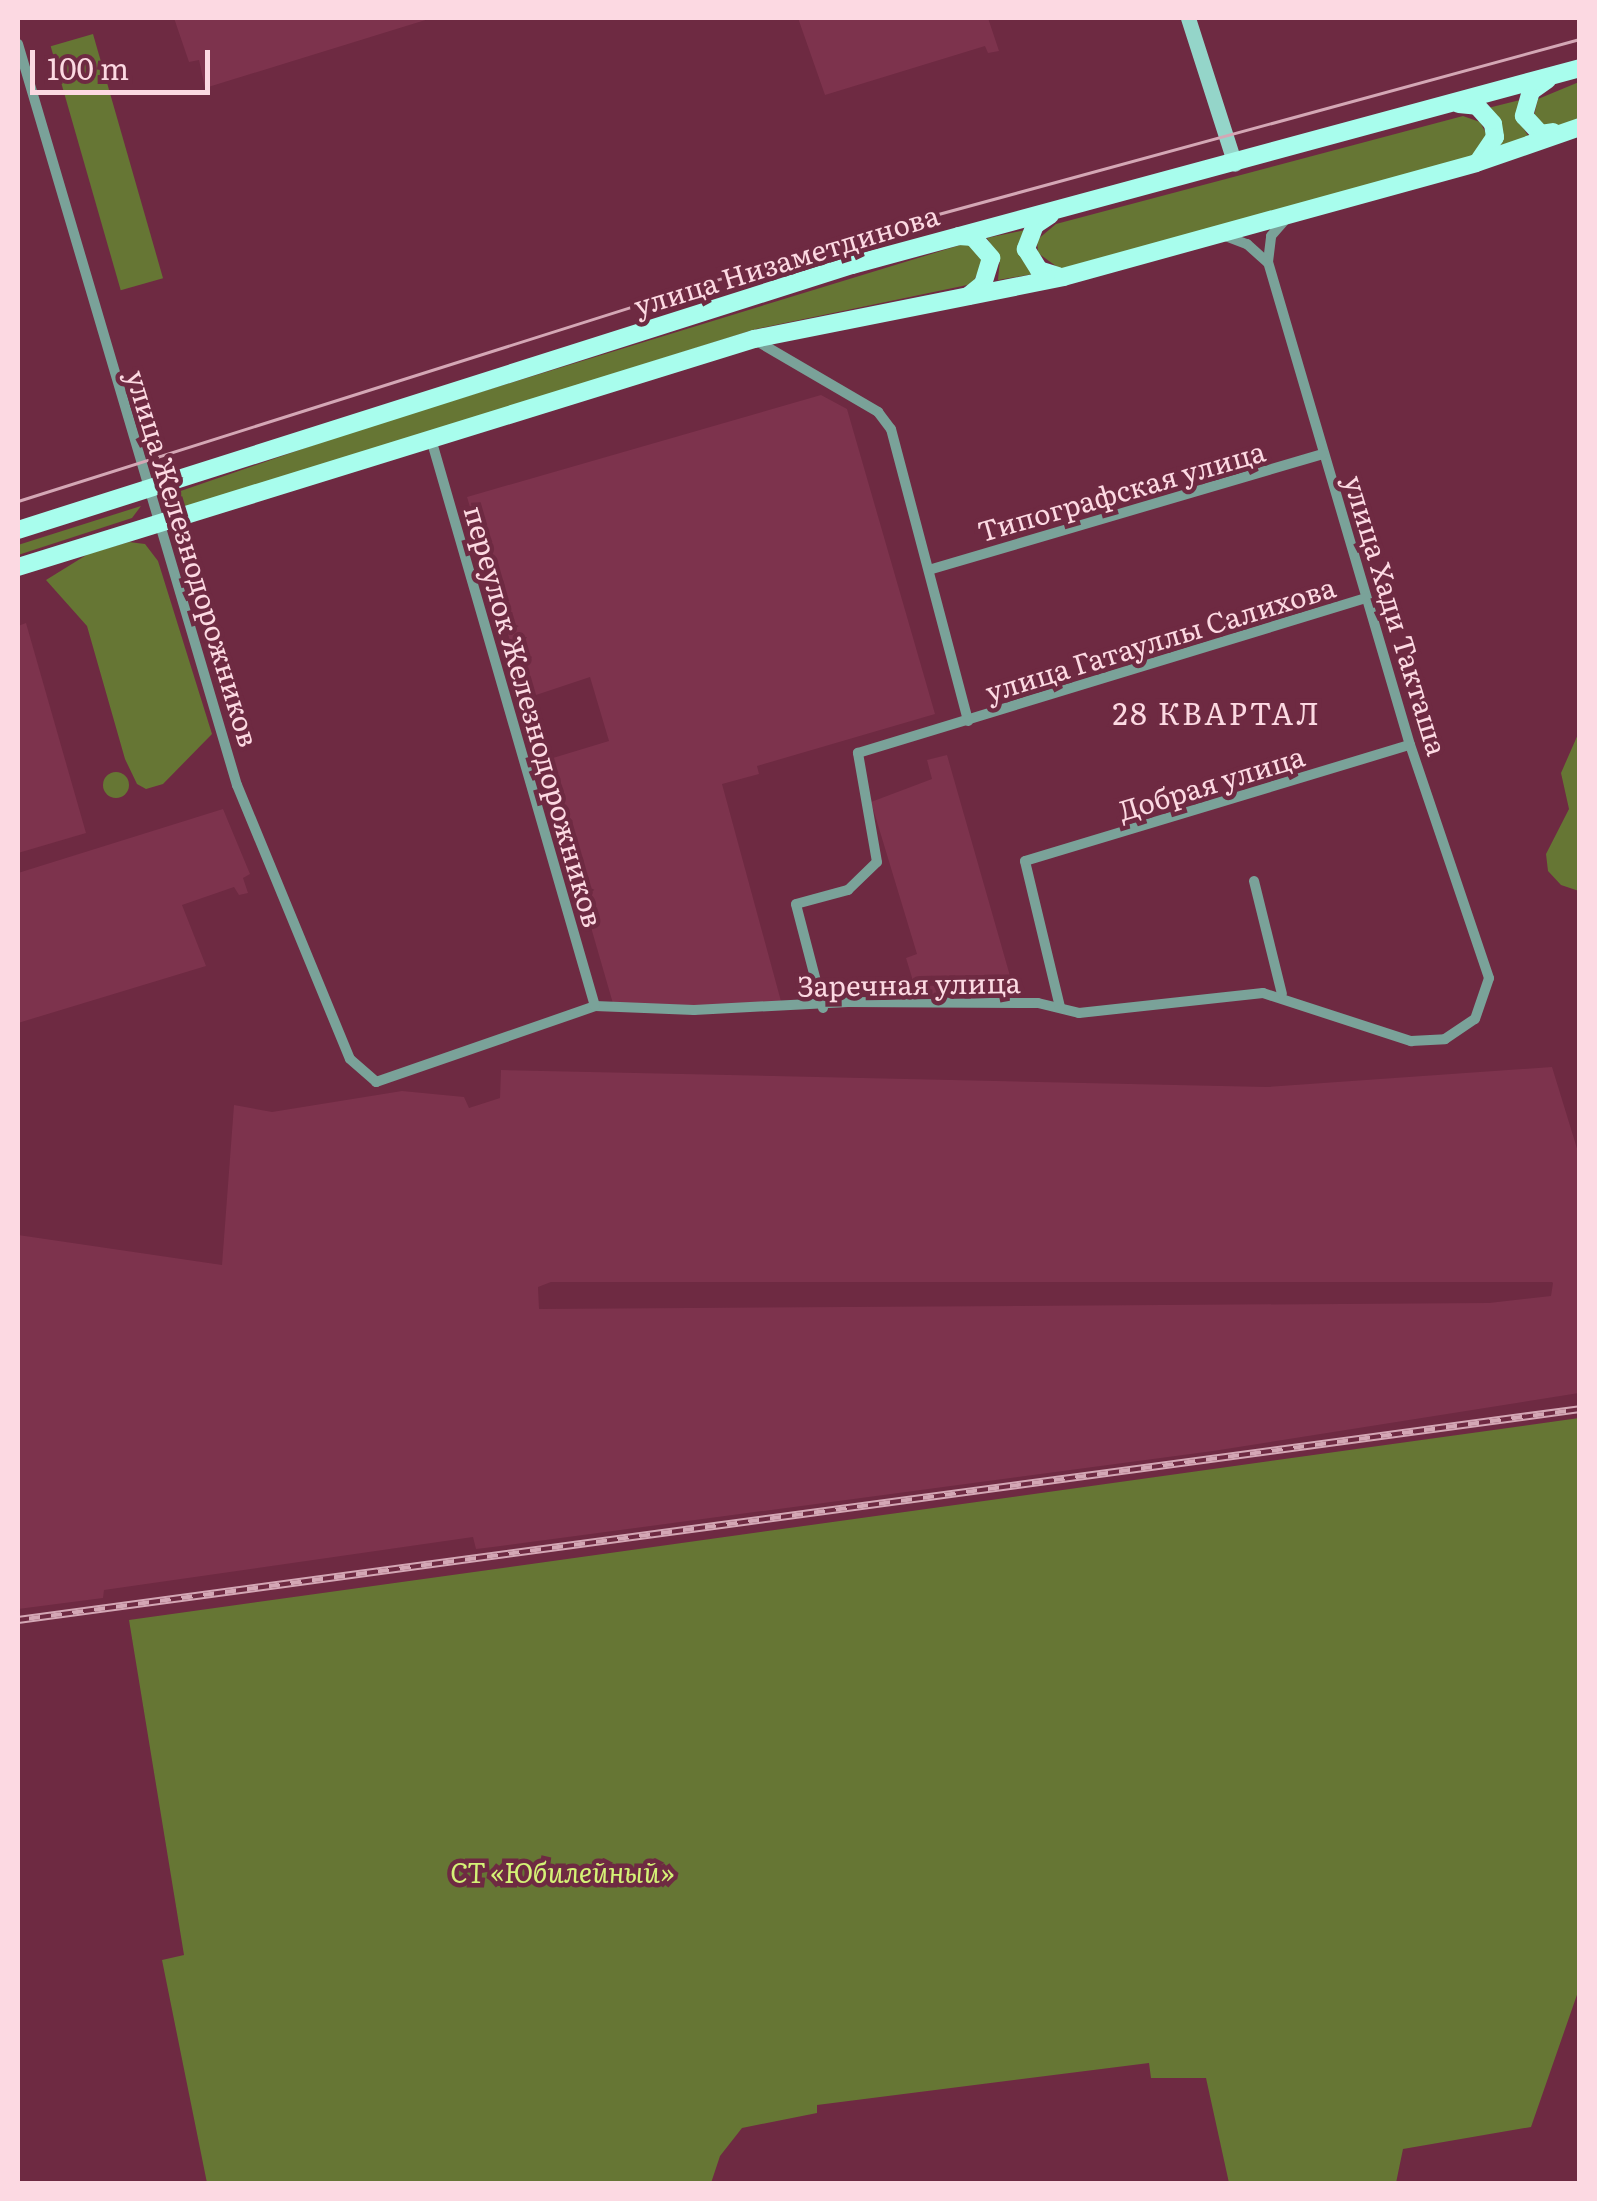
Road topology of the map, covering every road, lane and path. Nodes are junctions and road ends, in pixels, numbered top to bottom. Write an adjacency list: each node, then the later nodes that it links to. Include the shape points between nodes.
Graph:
1 (1188, 18): 8 (main road)
2 (18, 44): 19 (street, улица Железнодорожников)
3 (1580, 68): 4 (main road, улица Низаметдинова)
4 (1551, 76): 5 (main road, улица Низаметдинова); 6 (main road, via 1531,92 1524,116 1542,134)
5 (1454, 103): 7 (main road, via 1477,106 1493,124 1490,151); 8 (main road, улица Низаметдинова)
6 (1576, 129): 7 (main road)
7 (1476, 163): 10 (main road)
8 (1235, 164): 9 (main road, улица Низаметдинова)
9 (1055, 212): 12 (main road, улица Низаметдинова); 14 (main road, via 1035,225 1026,248 1038,270)
10 (1290, 214): 11 (main road); 13 (street, via 1271,236)
11 (1217, 234): 13 (street, via 1247,244); 14 (main road)
12 (953, 236): 15 (main road, via 973,238 991,258 982,284); 19 (main road, улица Низаметдинова)
13 (1268, 262): 18 (street, улица Хади Такташа)
14 (1063, 277): 15 (main road)
15 (964, 300): 16 (main road)
16 (754, 339): 17 (main road); 23 (street, via 878,412 891,429)
17 (430, 439): 20 (main road); 30 (street, переулок Железнодорожников)
18 (1322, 454): 23 (street, Типографская улица); 24 (street, улица Хади Такташа)
19 (150, 488): 20 (street, улица Железнодорожников); 21 (main road, улица Низаметдинова)
20 (162, 524): 22 (main road); 33 (street, улица Железнодорожников, via 238,784)
21 (18, 530)
22 (18, 567)
23 (932, 568): 25 (street)
24 (1366, 598): 25 (street, улица Гатауллы Салихова); 26 (street, улица Хади Такташа)
25 (968, 721): 32 (street, улица Гатауллы Салихова, via 858,753 877,862 848,890 796,904)
26 (1410, 745): 28 (street, улица Хади Такташа); 31 (street, Добрая улица, via 1025,861)
27 (1254, 881): 29 (street)
28 (1489, 978): 29 (street, Заречная улица, via 1475,1018 1459,1034 1435,1040 1393,1036)
29 (1282, 994): 31 (street, Заречная улица, via 1080,1013)
30 (595, 1006): 32 (street, Заречная улица); 33 (street, Заречная улица, via 388,1081)
31 (1060, 1007): 32 (street, Заречная улица, via 866,1002)
32 (823, 1008)
33 (359, 1074)

